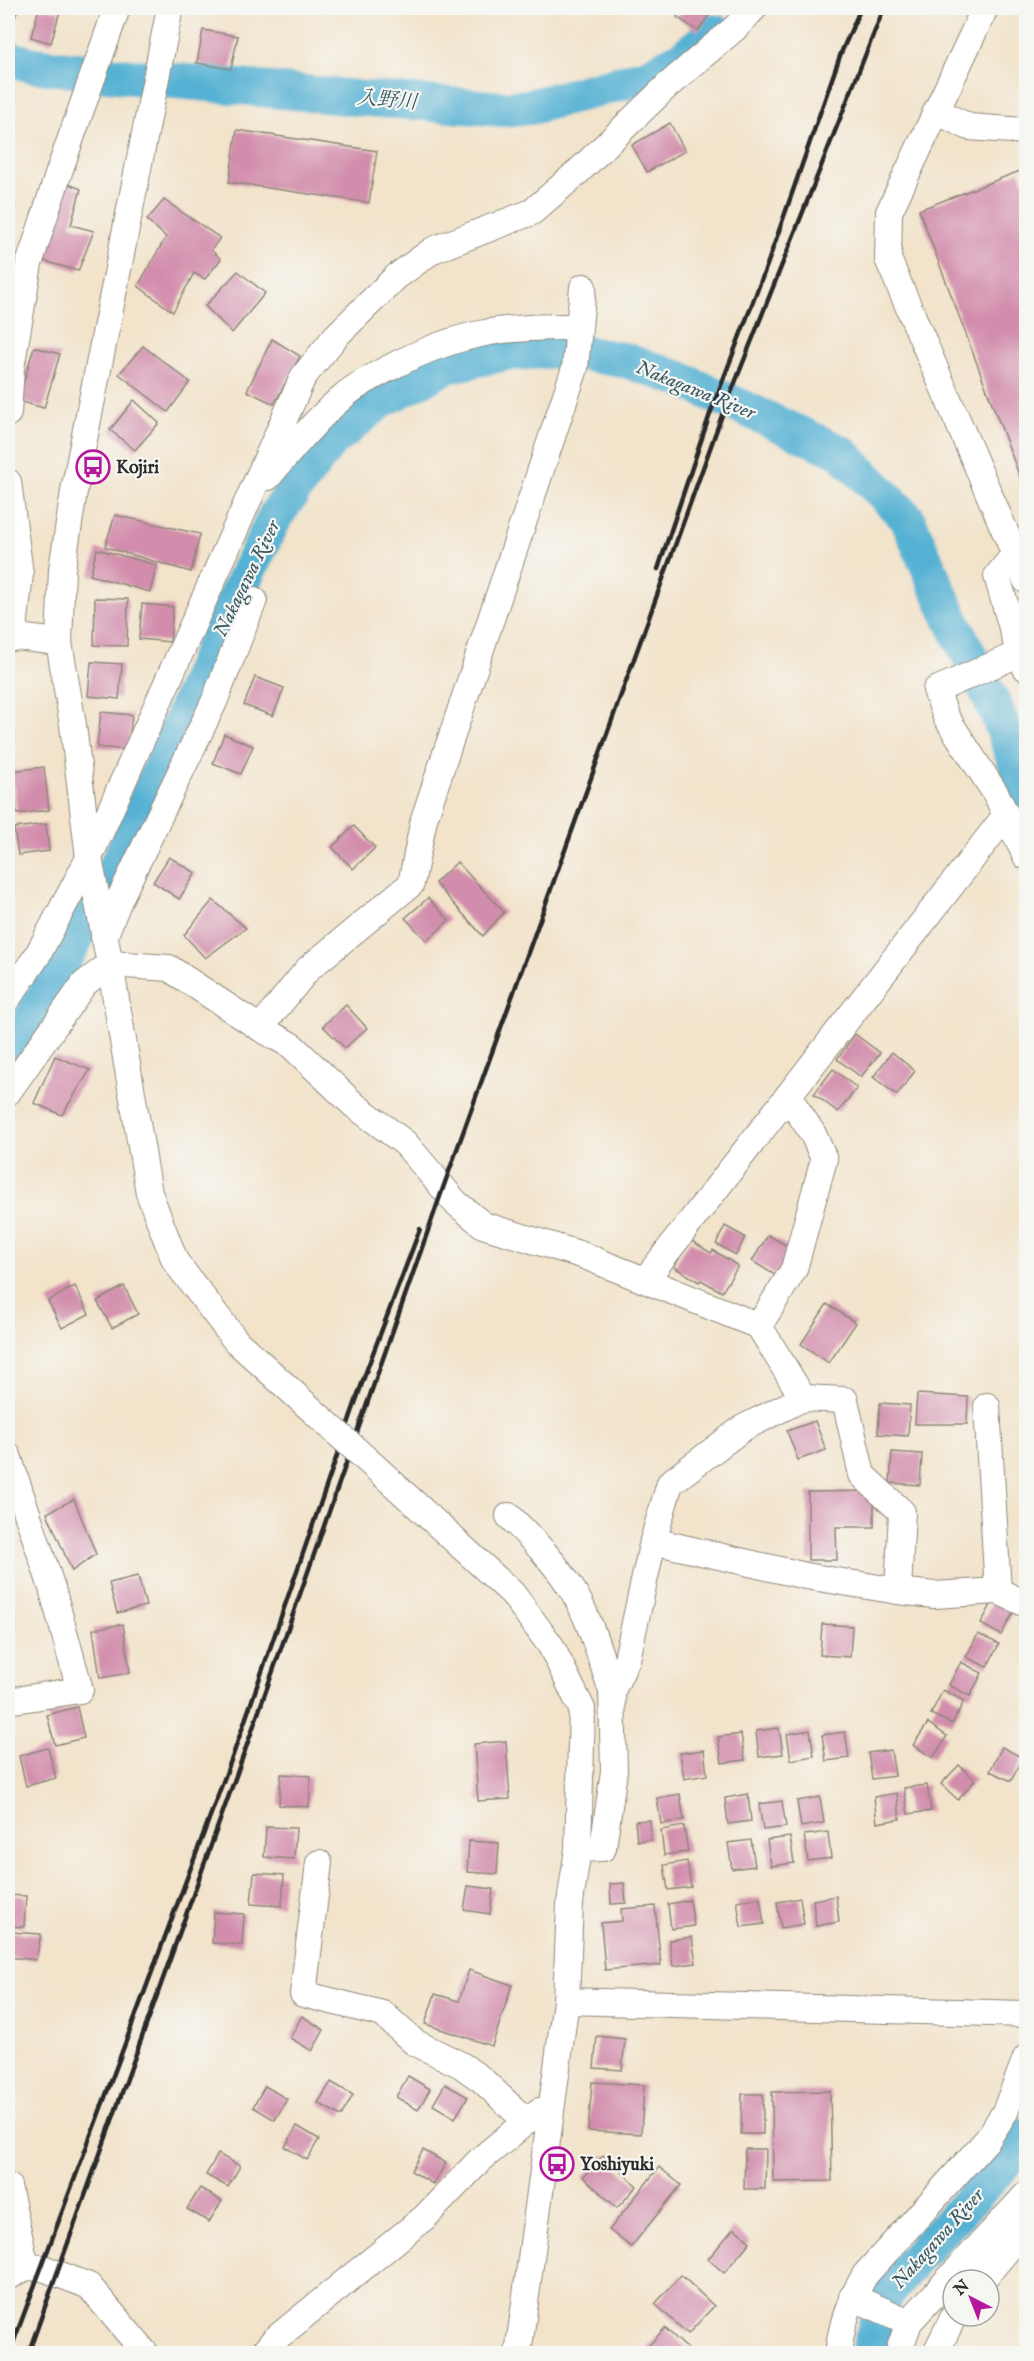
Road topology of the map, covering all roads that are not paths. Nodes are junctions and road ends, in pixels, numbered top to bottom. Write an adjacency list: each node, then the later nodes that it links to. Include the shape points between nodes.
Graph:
1 (117, 8): 9 (street, via 29,264 11,368)
2 (170, 8): 16 (street, via 75,485 62,569)
3 (754, 8): 10 (street, via 532,212 433,250 364,306 303,377)
4 (986, 8): 5 (street)
5 (936, 111): 6 (street, via 969,127); 12 (street, via 889,212 888,259)
6 (1026, 131)
7 (583, 287): 8 (street)
8 (578, 331): 10 (street, via 528,326 461,337 424,350 348,393 315,423 267,478); 24 (street, via 576,362 424,819 411,884 308,969)
9 (8, 412)
10 (259, 478): 20 (street)
11 (8, 482): 15 (street, via 20,574)
12 (1015, 554): 13 (street); 17 (street, via 997,576)
13 (1026, 580)
14 (254, 600): 21 (street, via 214,702)
15 (10, 637): 16 (street)
16 (59, 642): 20 (street)
17 (1018, 661): 18 (street, via 936,690 946,717)
18 (1006, 815): 19 (street); 26 (street)
19 (1026, 856)
20 (89, 858): 21 (street); 23 (street, via 37,956)
21 (104, 937): 22 (street)
22 (110, 964): 24 (street, via 170,968); 25 (street, via 84,984); 39 (street, bridge, via 149,1193 175,1262 236,1341 512,1593 551,1646 582,1709)
23 (8, 998)
24 (260, 1028): 27 (street, via 292,1046 354,1105 405,1143 455,1202 483,1225)
25 (8, 1092)
26 (788, 1096): 27 (street); 28 (street, via 824,1159 794,1269)
27 (646, 1279): 28 (street)
28 (759, 1326): 29 (street)
29 (803, 1398): 33 (street, via 743,1428 670,1483); 34 (street, via 845,1400 862,1475 902,1512)
30 (987, 1406): 35 (street)
31 (8, 1456): 38 (street, via 52,1588 80,1690)
32 (509, 1516): 37 (street, via 573,1590)
33 (653, 1542): 34 (street, via 806,1576); 37 (street, via 627,1659)
34 (898, 1591): 35 (street, via 934,1595)
35 (998, 1591): 36 (street)
36 (1026, 1604)
37 (612, 1691): 39 (street, via 614,1771 603,1848)
38 (8, 1701)
39 (578, 1849): 41 (street, via 570,1903)
40 (319, 1863): 45 (street, via 303,1994 383,2014 414,2042 481,2079)
41 (566, 2001): 42 (street); 44 (street)
42 (1026, 2014)
43 (1026, 2058): 51 (street, via 1005,2112 987,2140 881,2255 865,2275)
44 (553, 2099): 45 (street); 56 (street)
45 (526, 2121): 55 (street, via 480,2160 424,2217 274,2340)
46 (8, 2186): 50 (street)
47 (1026, 2195): 52 (street)
48 (1026, 2228): 49 (street)
49 (992, 2268)
50 (17, 2272): 54 (street, via 43,2268 89,2286)
51 (855, 2298): 52 (street); 57 (street, via 842,2322)
52 (905, 2320): 58 (street)
53 (948, 2328): 59 (street)
54 (146, 2354)
55 (263, 2354)
56 (518, 2354)
57 (838, 2354)
58 (898, 2354)
59 (935, 2354)

